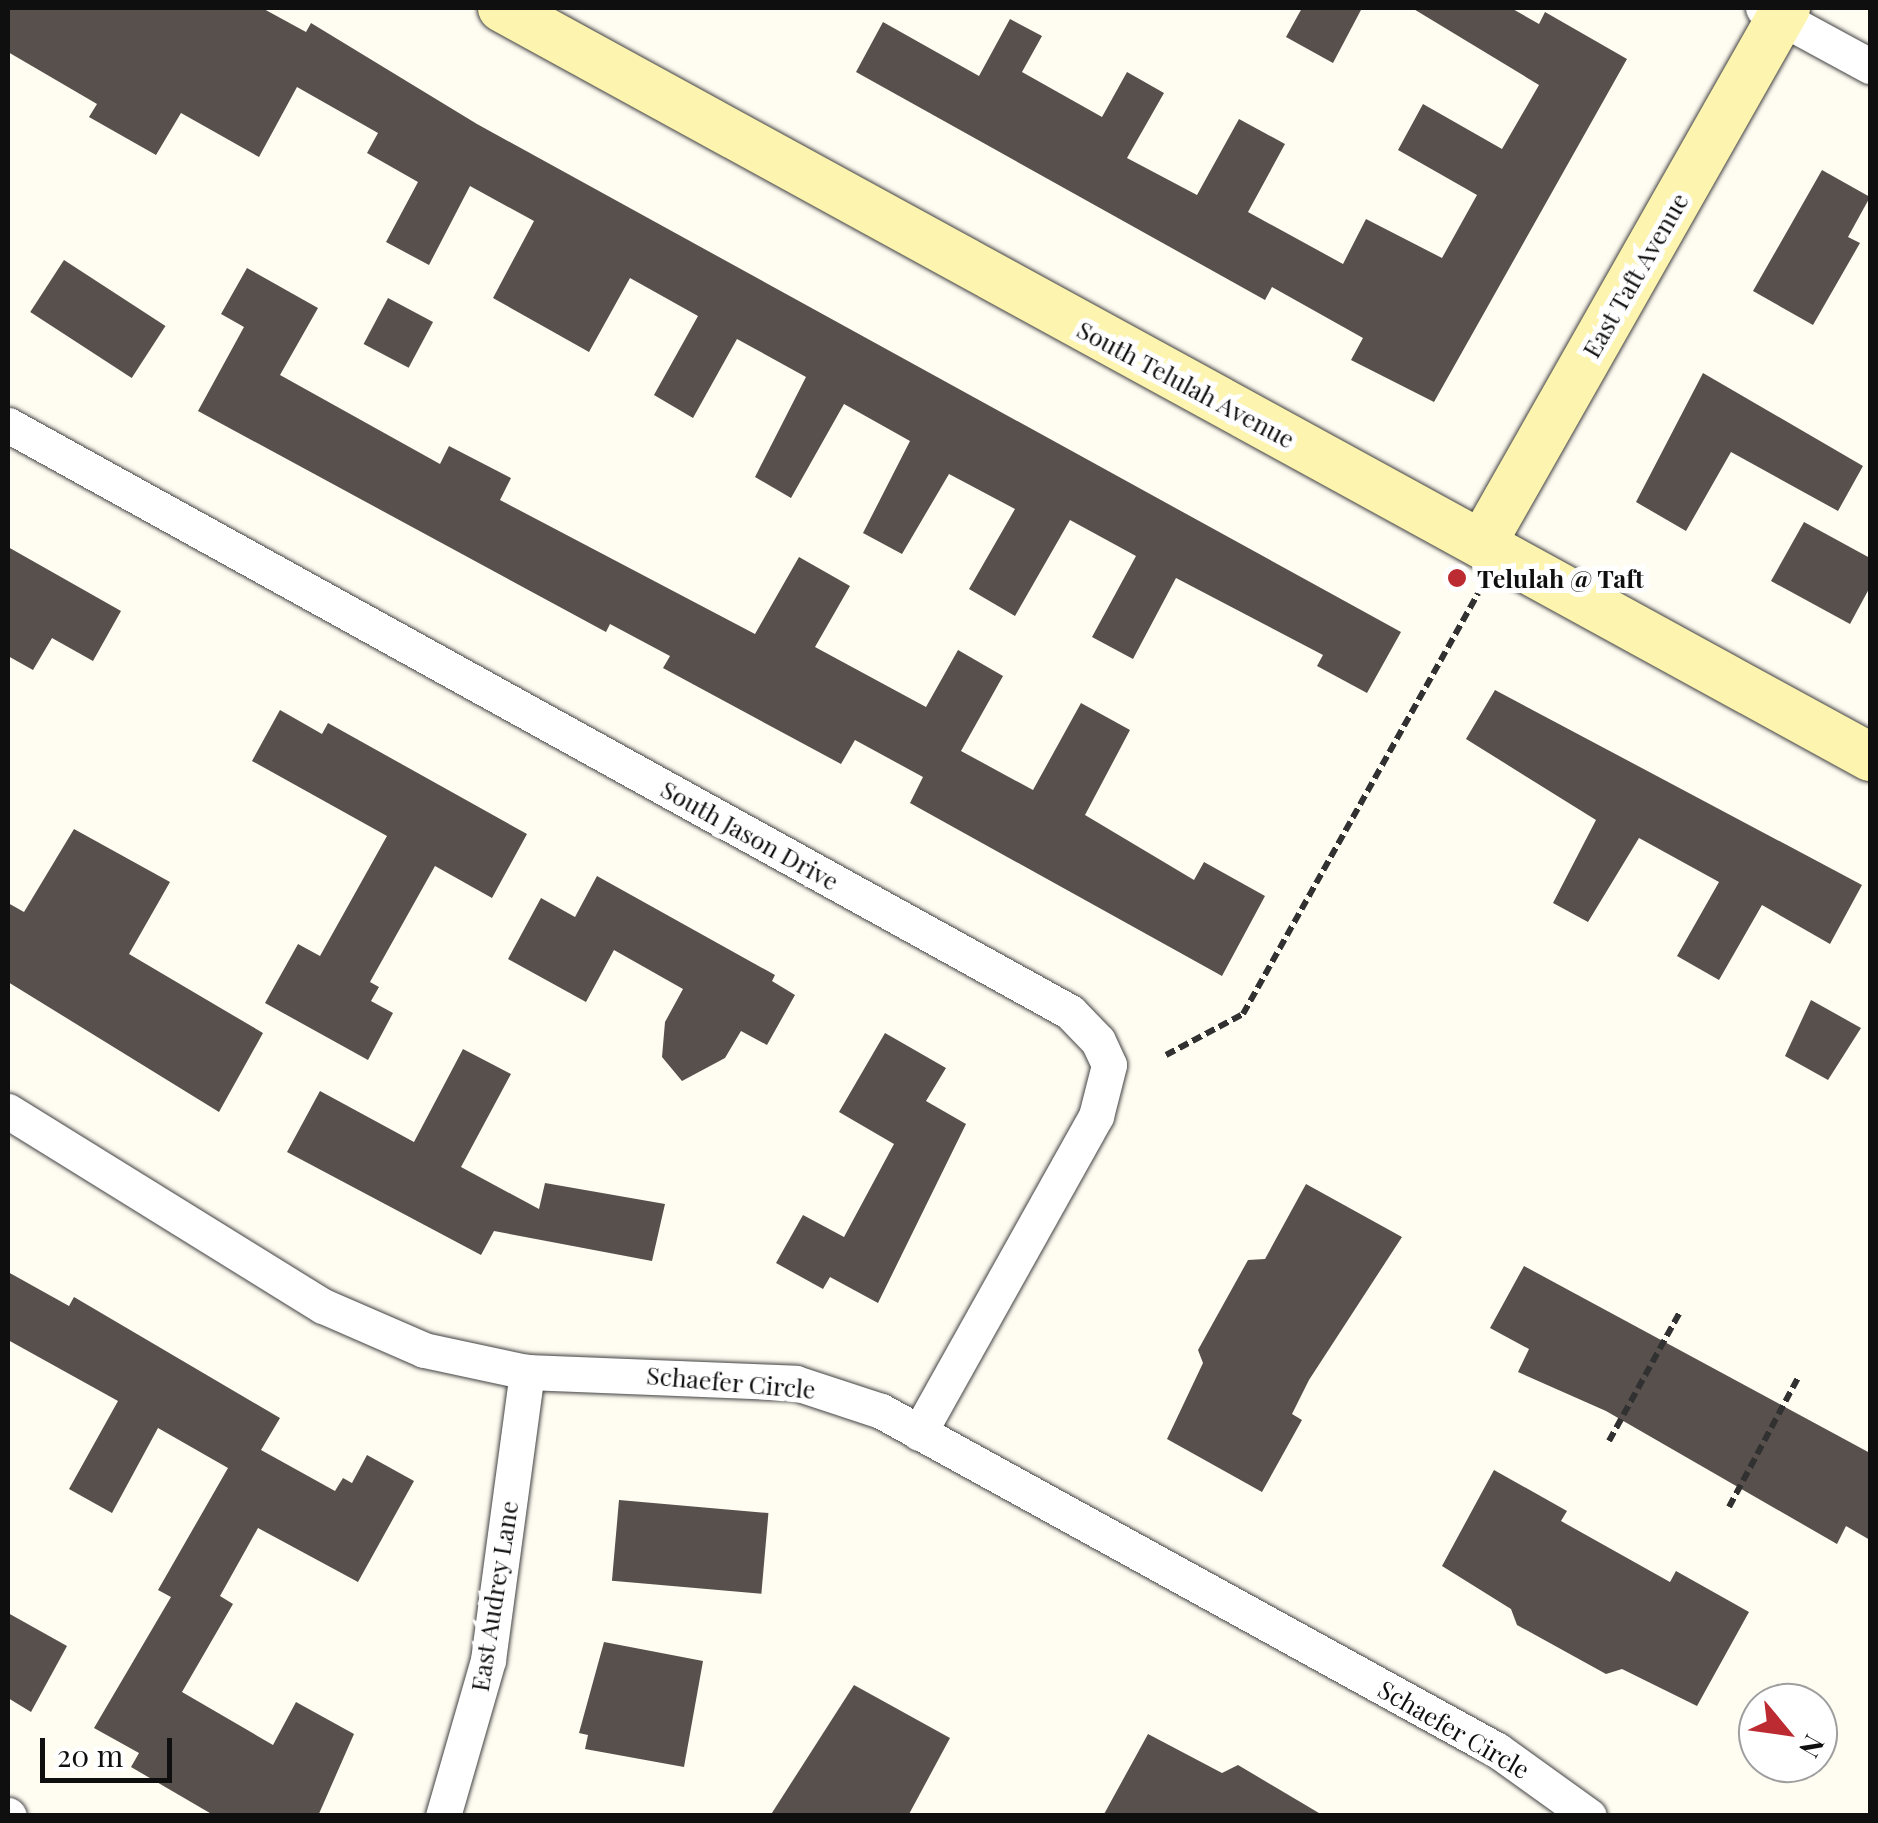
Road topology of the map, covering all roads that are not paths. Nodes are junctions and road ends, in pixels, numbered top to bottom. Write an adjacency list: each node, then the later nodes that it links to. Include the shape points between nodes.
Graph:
1 (502, 8): 5 (street, South Telulah Avenue)
2 (1777, 11): 3 (street); 5 (street, East Taft Avenue)
3 (1870, 66)
4 (8, 424): 9 (street, South Jason Drive, via 1070,1012 1098,1041 1109,1065 1096,1116)
5 (1483, 542): 6 (street, South Telulah Avenue)
6 (1870, 757)
7 (8, 1111): 8 (street, Schaefer Circle, via 370,1331 471,1366)
8 (526, 1372): 9 (street, Schaefer Circle, via 796,1383 844,1394); 10 (street, East Audrey Lane, via 488,1660)
9 (919, 1433): 11 (street, Schaefer Circle, via 1497,1750)
10 (443, 1816)
11 (1589, 1816)

